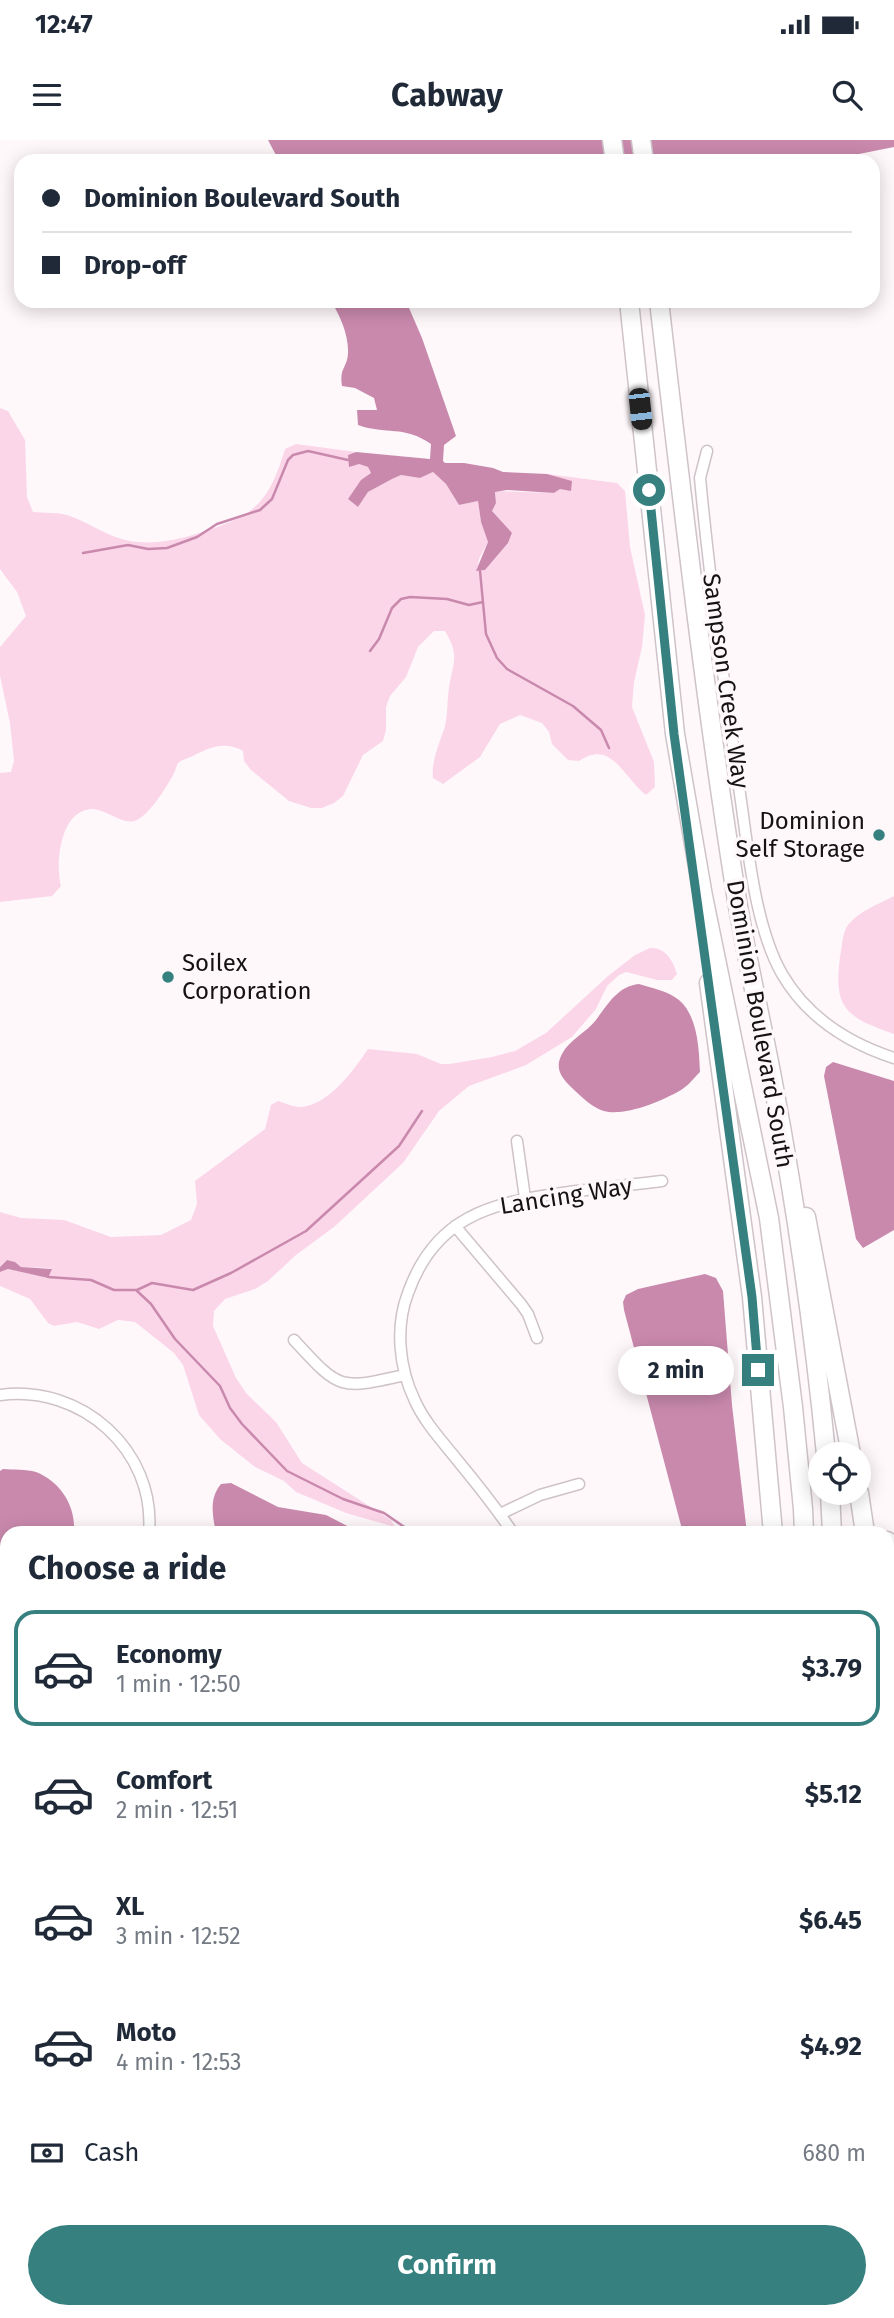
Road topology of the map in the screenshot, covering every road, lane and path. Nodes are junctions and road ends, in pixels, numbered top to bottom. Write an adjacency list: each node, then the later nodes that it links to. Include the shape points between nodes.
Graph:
1 (630, 308): 4 (highway, Dominion Boulevard South, via 674,734)
2 (660, 308): 6 (highway, Dominion Boulevard South, via 736,891)
3 (707, 451): 5 (street, Sampson Creek Way, via 700,478 724,687 766,939 790,986 821,1020 856,1043)
4 (699, 897): 24 (highway, via 752,1297); 25 (highway, Dominion Boulevard South, via 769,1218)
5 (894, 1058)
6 (774, 1087): 15 (highway, Dominion Boulevard South); 16 (highway, via 805,1209)
7 (517, 1141): 9 (street)
8 (662, 1181): 9 (street, Lancing Way)
9 (525, 1198): 10 (street, Lancing Way, via 486,1209)
10 (455, 1226): 11 (street, via 521,1304); 13 (street, Lancing Way, via 423,1260 405,1300 400,1332)
11 (537, 1338)
12 (294, 1340): 13 (street, via 326,1375 338,1381 365,1384)
13 (405, 1375): 21 (street, Lancing Way, via 422,1414)
14 (0, 1395): 22 (street, via 26,1393 56,1399 108,1427 141,1476)
15 (825, 1442)
16 (849, 1442)
17 (579, 1484): 21 (street, via 540,1495)
18 (831, 1505): 26 (highway)
19 (860, 1505): 27 (highway)
20 (863, 1505): 28 (highway)
21 (500, 1514): 23 (street, Lancing Way)
22 (149, 1526)
23 (508, 1526)
24 (774, 1526)
25 (804, 1526)
26 (832, 1526)
27 (864, 1526)
28 (874, 1526)

